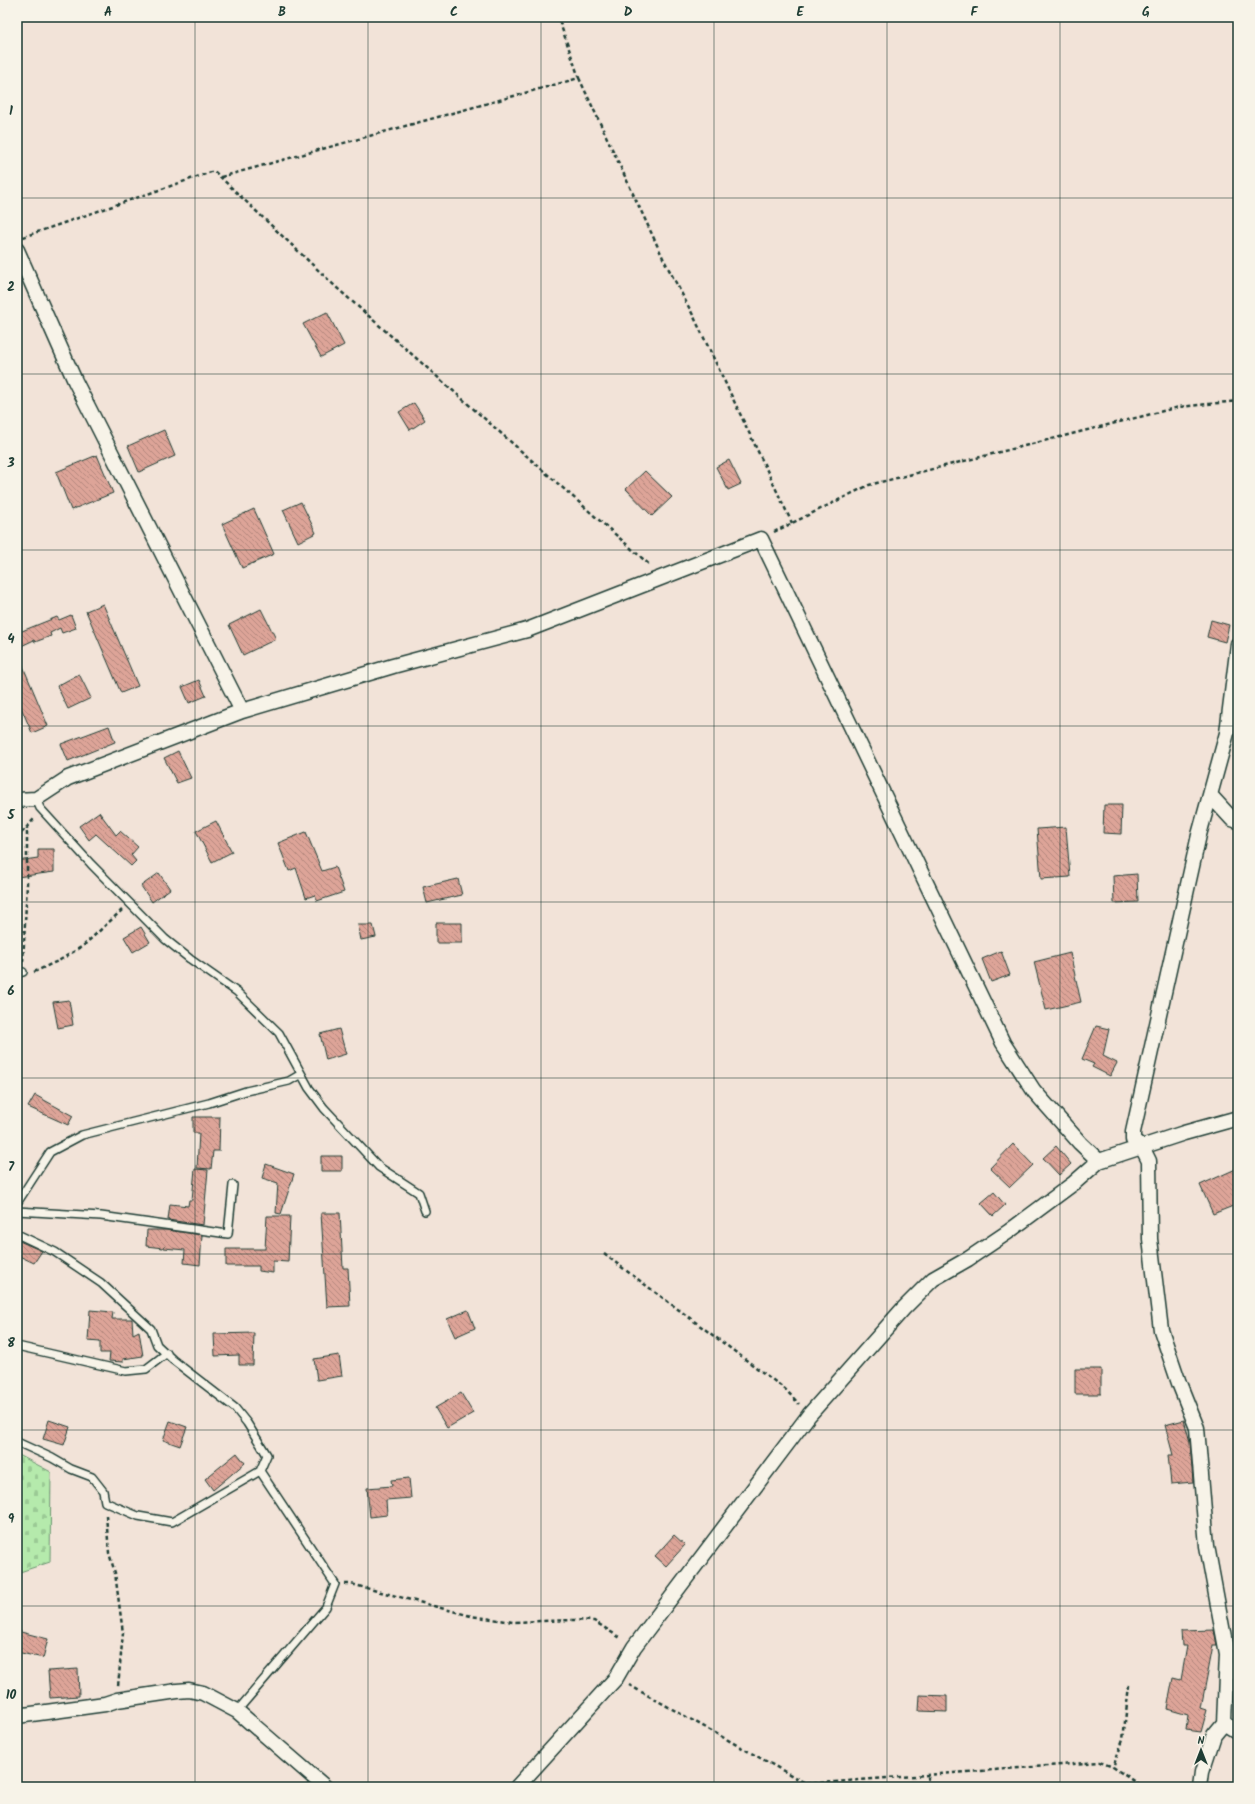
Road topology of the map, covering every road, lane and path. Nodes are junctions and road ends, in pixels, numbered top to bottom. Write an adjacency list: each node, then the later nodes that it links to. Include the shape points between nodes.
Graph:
1 (558, 17): 2 (path)
2 (579, 78): 3 (path); 7 (path)
3 (220, 177): 4 (path, via 214,171); 9 (path, via 337,288)
4 (17, 239)
5 (17, 250): 11 (street, via 75,381)
6 (1238, 401): 7 (path, via 1179,407 870,485)
7 (792, 523): 8 (path)
8 (760, 539): 9 (street); 23 (street, via 1003,1043 1034,1091)
9 (664, 576): 11 (street, via 527,630 393,666)
10 (1238, 644): 12 (street, via 1227,733)
11 (242, 711): 14 (street, via 68,778)
12 (1210, 795): 15 (street, via 1232,819); 22 (street, via 1133,1132 1133,1140)
13 (17, 800): 14 (street)
14 (38, 803): 16 (path); 18 (lane, via 91,864)
15 (1238, 822)
16 (27, 828): 17 (path); 19 (path, via 27,884)
17 (17, 838)
18 (129, 902): 19 (path, via 83,946 37,971); 20 (lane, via 166,939 237,992 279,1033)
19 (20, 972)
20 (301, 1074): 25 (lane, via 289,1081 82,1135 50,1152); 27 (lane, via 324,1108 379,1167 419,1193)
21 (1238, 1118): 22 (street)
22 (1142, 1147): 23 (street); 38 (street, via 1149,1161 1150,1239 1161,1330 1197,1428 1207,1546)
23 (1099, 1161): 32 (street, via 1008,1232 933,1279)
24 (233, 1185): 26 (lane, via 228,1234 101,1216)
25 (17, 1203)
26 (17, 1211)
27 (425, 1211)
28 (17, 1234): 31 (lane, via 55,1252 101,1283 151,1329 157,1345)
29 (604, 1254): 32 (path, via 785,1389)
30 (17, 1346): 31 (lane, via 126,1371 146,1369)
31 (167, 1353): 34 (lane, via 235,1408 247,1423 267,1455)
32 (809, 1415): 37 (street)
33 (17, 1442): 35 (lane, via 92,1477 103,1491)
34 (260, 1471): 35 (lane, via 172,1522 138,1516); 36 (lane)
35 (105, 1502): 41 (path, via 109,1553 115,1573 123,1633)
36 (335, 1584): 37 (path, via 351,1584 471,1616 513,1622 594,1621); 42 (lane, via 326,1608)
37 (634, 1647): 39 (street)
38 (1232, 1675): 44 (street)
39 (616, 1678): 47 (path, via 807,1784); 49 (street)
40 (1129, 1685): 46 (path, via 1123,1740)
41 (117, 1700): 42 (street, via 189,1690 203,1693); 43 (street, via 105,1704)
42 (237, 1711): 48 (street)
43 (17, 1716)
44 (1224, 1723): 45 (street); 52 (street, via 1214,1735)
45 (1238, 1732)
46 (1113, 1767): 47 (path, via 1100,1762); 51 (path)
47 (929, 1775): 50 (path)
48 (325, 1787)
49 (518, 1787)
50 (925, 1787)
51 (1142, 1787)
52 (1200, 1787)

